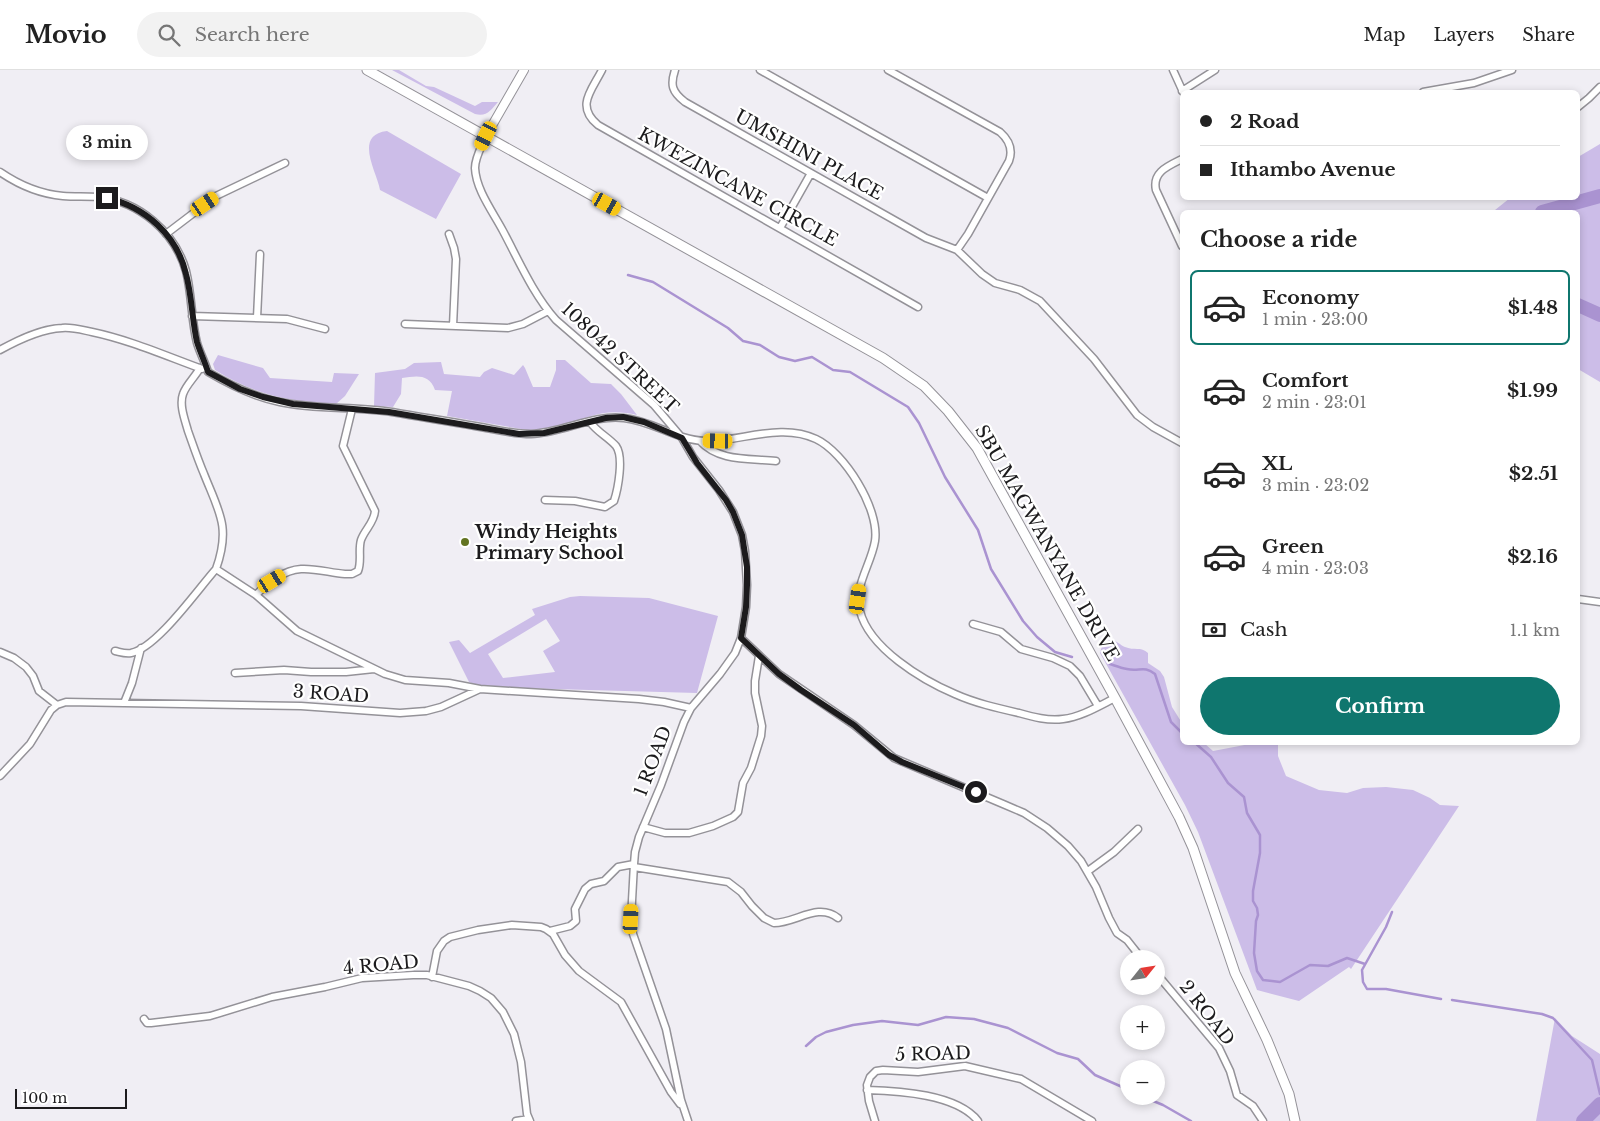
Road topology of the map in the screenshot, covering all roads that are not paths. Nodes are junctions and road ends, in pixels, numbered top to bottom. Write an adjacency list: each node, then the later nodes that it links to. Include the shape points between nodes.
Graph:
1 (367, 70): 15 (main road, SBU MAGWANYANE DRIVE)
2 (524, 70): 15 (street)
3 (602, 70): 21 (street, KWEZINCANE CIRCLE, via 587,98 588,114 592,120)
4 (676, 70): 19 (street, UMSHINI PLACE, via 672,88 685,102)
5 (760, 70): 20 (street)
6 (888, 70): 20 (street, via 1005,136 1011,156)
7 (1173, 70): 11 (street)
8 (1215, 70): 12 (street)
9 (1512, 70): 13 (street, via 1474,83)
10 (1600, 87): 14 (street)
11 (1182, 90)
12 (1186, 90)
13 (1434, 90)
14 (1580, 105)
15 (486, 136): 28 (street, 108042 STREET, via 476,160 476,177); 57 (main road, SBU MAGWANYANE DRIVE, via 883,358 924,386 948,410 977,448)
16 (1180, 160): 24 (street, via 1160,173 1155,182)
17 (285, 163): 22 (street, via 216,196)
18 (0, 172): 22 (street, via 36,190 62,196 107,198 125,204 150,218)
19 (811, 173): 21 (street); 25 (street, UMSHINI PLACE, via 926,238)
20 (988, 198): 25 (street, via 968,234)
21 (780, 228): 27 (street, KWEZINCANE CIRCLE)
22 (166, 234): 29 (street, via 186,271)
23 (449, 234): 32 (street, via 456,259)
24 (1180, 242)
25 (955, 249): 41 (street, via 988,279 1040,301 1094,359 1137,415)
26 (260, 254): 30 (street)
27 (918, 307)
28 (548, 311): 32 (street, via 516,326); 39 (street, 108042 STREET, via 654,405)
29 (192, 316): 30 (street); 36 (street)
30 (257, 318): 33 (street, via 287,319)
31 (404, 324): 32 (street)
32 (453, 326)
33 (325, 328)
34 (0, 350): 35 (street, via 43,332 61,328 80,329)
35 (200, 368): 36 (street); 44 (street, via 183,393 182,404 195,452 222,519 223,544)
36 (208, 372): 37 (street, via 240,389 278,402)
37 (352, 408): 38 (street, via 519,434 558,430); 45 (street, via 343,446 375,511 361,540 358,571 352,574 292,571 272,581)
38 (590, 422): 39 (street, via 623,417); 43 (street, via 618,450 619,479 614,501 605,507)
39 (682, 438): 40 (street, 108042 STREET); 49 (street, 1 ROAD, via 726,500 742,535 747,585)
40 (700, 441): 42 (street, via 720,455); 60 (street, 108042 STREET, via 786,432 817,439 834,453 861,490 874,520 875,538 858,599 863,622 881,646 926,679 972,701 1043,719 1064,719)
41 (1180, 442)
42 (776, 461)
43 (545, 500)
44 (216, 569): 45 (street); 50 (street, via 169,624)
45 (256, 595): 54 (street, via 297,631)
46 (1580, 599): 47 (street)
47 (1600, 602)
48 (973, 624): 60 (street, via 1000,632 1021,649 1070,666)
49 (741, 638): 53 (street); 61 (street, 1 ROAD, via 720,674)
50 (141, 648): 51 (street, via 130,653); 58 (street)
51 (115, 651)
52 (0, 652): 59 (street, via 26,667 34,676 39,691)
53 (759, 656): 63 (street, via 754,680 761,736 743,783 738,812 713,826 689,832 665,833); 66 (street, via 894,758 1035,819 1068,846)
54 (374, 669): 55 (street); 56 (street, via 405,680)
55 (236, 673)
56 (480, 689): 58 (street, 3 ROAD, via 441,707 414,713 301,706); 61 (street, 3 ROAD, via 639,699)
57 (1116, 698): 60 (street, 108042 STREET); 82 (main road, SBU MAGWANYANE DRIVE, via 1193,848 1236,973 1289,1094)
58 (124, 703): 59 (street, 3 ROAD, via 66,702)
59 (57, 705): 62 (street, via 48,713 30,744)
60 (1098, 706)
61 (690, 708): 63 (street, 1 ROAD)
62 (1, 774)
63 (643, 827): 65 (street, 1 ROAD)
64 (1138, 829): 66 (street)
65 (634, 865): 67 (street, via 728,882 764,918 774,923 823,912); 68 (street, via 618,867 604,881 588,886 575,908 576,921 570,926); 74 (street, 1 ROAD, via 633,934 666,1029)
66 (1088, 871): 69 (street, via 1117,933)
67 (838, 918)
68 (550, 931): 70 (street, via 541,927 512,925 450,937 436,951); 74 (street, via 579,971 620,1002)
69 (1135, 950)
70 (432, 977): 72 (street, 4 ROAD, via 420,974 362,978 272,997 210,1016 151,1023); 75 (street, 4 ROAD, via 480,991 503,1012 518,1048)
71 (1165, 984): 81 (street, 2 ROAD, via 1219,1048 1237,1095 1253,1106)
72 (144, 1018)
73 (867, 1090): 78 (street); 79 (street, via 934,1098 961,1106); 80 (street, 5 ROAD, via 870,1077 876,1071 918,1072 965,1066 1021,1079)
74 (684, 1109): 77 (street, 1 ROAD)
75 (529, 1120): 76 (street)
76 (516, 1121)
77 (688, 1121)
78 (875, 1121)
79 (978, 1121)
80 (1092, 1121)
81 (1264, 1121)
82 (1295, 1121)

